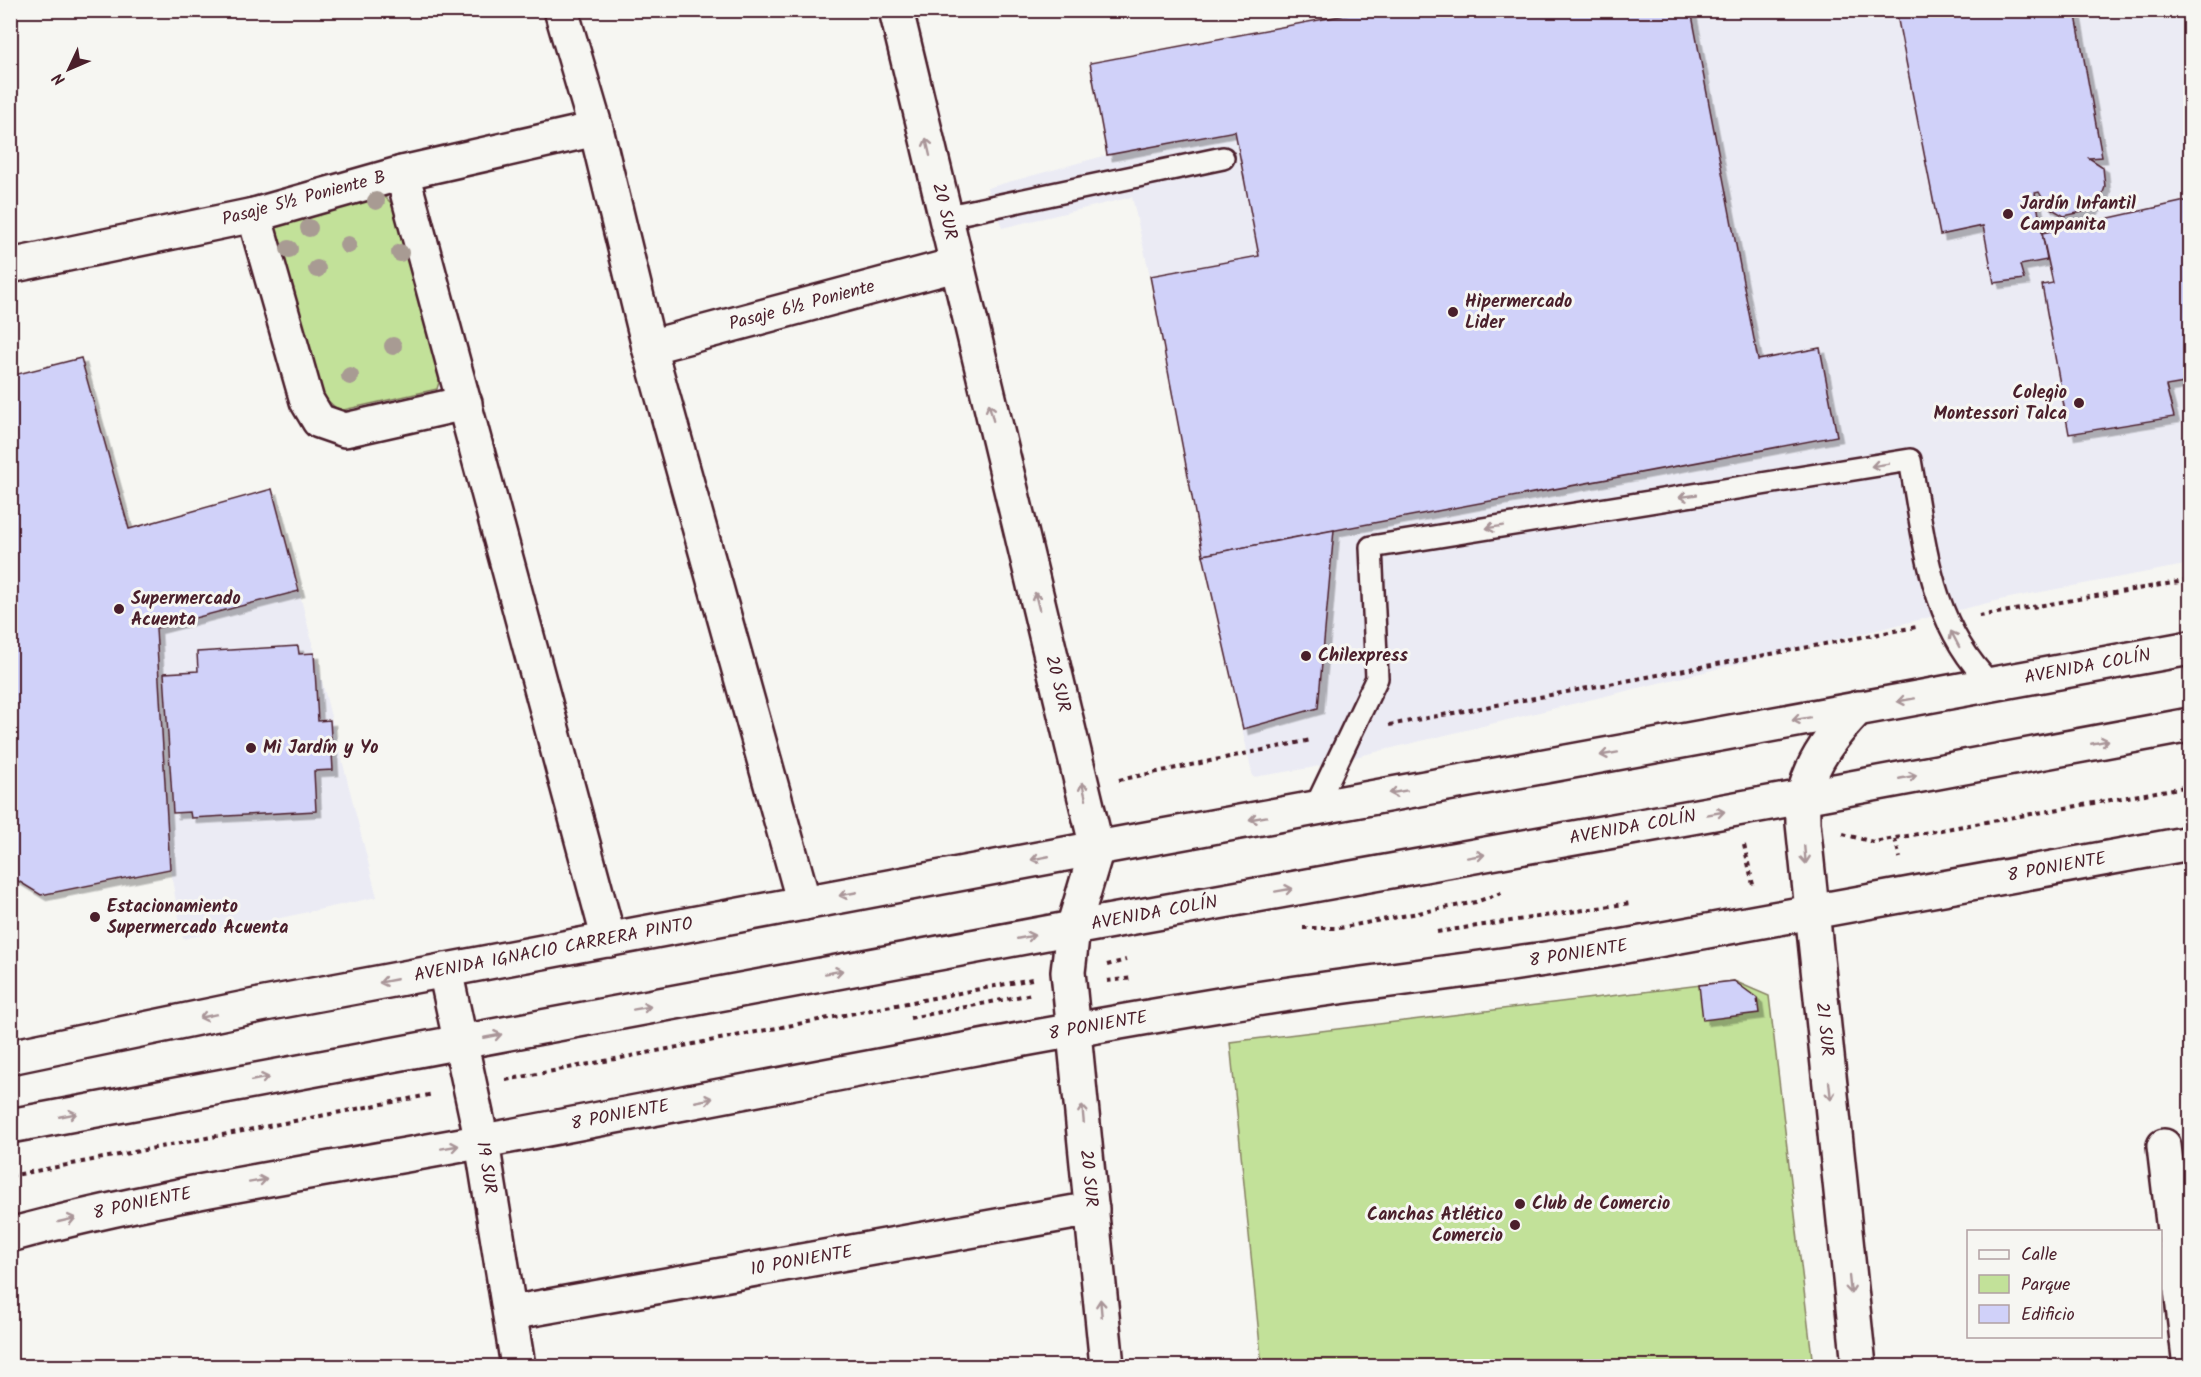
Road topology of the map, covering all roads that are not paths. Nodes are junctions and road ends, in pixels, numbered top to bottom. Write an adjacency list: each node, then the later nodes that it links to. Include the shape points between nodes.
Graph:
1 (561, 10): 3 (street)
2 (896, 10): 7 (street, 20 SUR, one-way to 2)
3 (596, 129): 5 (street, Pasaje 5½ Poniente B); 10 (street)
4 (1222, 158): 7 (lane)
5 (402, 173): 6 (street, Pasaje 5½ Poniente B); 11 (street)
6 (254, 214): 9 (street, Pasaje 5½ Poniente B); 11 (street, via 307,402 319,421 345,430)
7 (944, 217): 8 (street, 20 SUR)
8 (956, 265): 10 (street, Pasaje 6½ Poniente); 19 (street, 20 SUR, one-way to 8)
9 (10, 266)
10 (649, 347): 20 (street)
11 (465, 403): 23 (street)
12 (2190, 648): 13 (street, AVENIDA COLÍN)
13 (1991, 684): 14 (street, AVENIDA COLÍN, one-way to 14); 17 (lane, one-way to 17, via 1962,651 1933,583 1910,460 1371,547 1377,678)
14 (1858, 708): 16 (street, 21 SUR, via 1821,752); 17 (street, AVENIDA COLÍN, one-way to 17)
15 (2190, 725): 16 (street, AVENIDA COLÍN, one-way to 15)
16 (1803, 797): 21 (street, 21 SUR, one-way to 21); 22 (street, AVENIDA COLÍN, one-way to 16)
17 (1315, 808): 19 (street, AVENIDA COLÍN, one-way to 19)
18 (2190, 843): 21 (street, 8 PONIENTE)
19 (1097, 848): 20 (street, AVENIDA IGNACIO CARRERA PINTO, one-way to 20); 22 (street, 20 SUR)
20 (804, 903): 23 (street, AVENIDA IGNACIO CARRERA PINTO)
21 (1812, 912): 25 (street, 8 PONIENTE, via 1519,964 1320,988); 36 (street, 21 SUR, one-way to 36)
22 (1073, 928): 25 (street, 20 SUR, via 1068,972); 26 (street, one-way to 22)
23 (609, 940): 24 (street, AVENIDA IGNACIO CARRERA PINTO)
24 (445, 970): 26 (street, 19 SUR); 27 (street, AVENIDA IGNACIO CARRERA PINTO, one-way to 27)
25 (1075, 1030): 29 (street, 8 PONIENTE, one-way to 25); 31 (street, 20 SUR, one-way to 25)
26 (461, 1042): 28 (street, one-way to 26); 29 (street, 19 SUR)
27 (10, 1057)
28 (10, 1126)
29 (482, 1142): 32 (street, 8 PONIENTE, one-way to 29, via 173,1196); 33 (street, 19 SUR)
30 (2164, 1146): 37 (street)
31 (1092, 1209): 33 (street, 10 PONIENTE); 35 (street, 20 SUR, one-way to 31)
32 (10, 1235)
33 (510, 1313): 34 (street, 19 SUR)
34 (518, 1366)
35 (1107, 1366)
36 (1859, 1366)
37 (2190, 1366)

